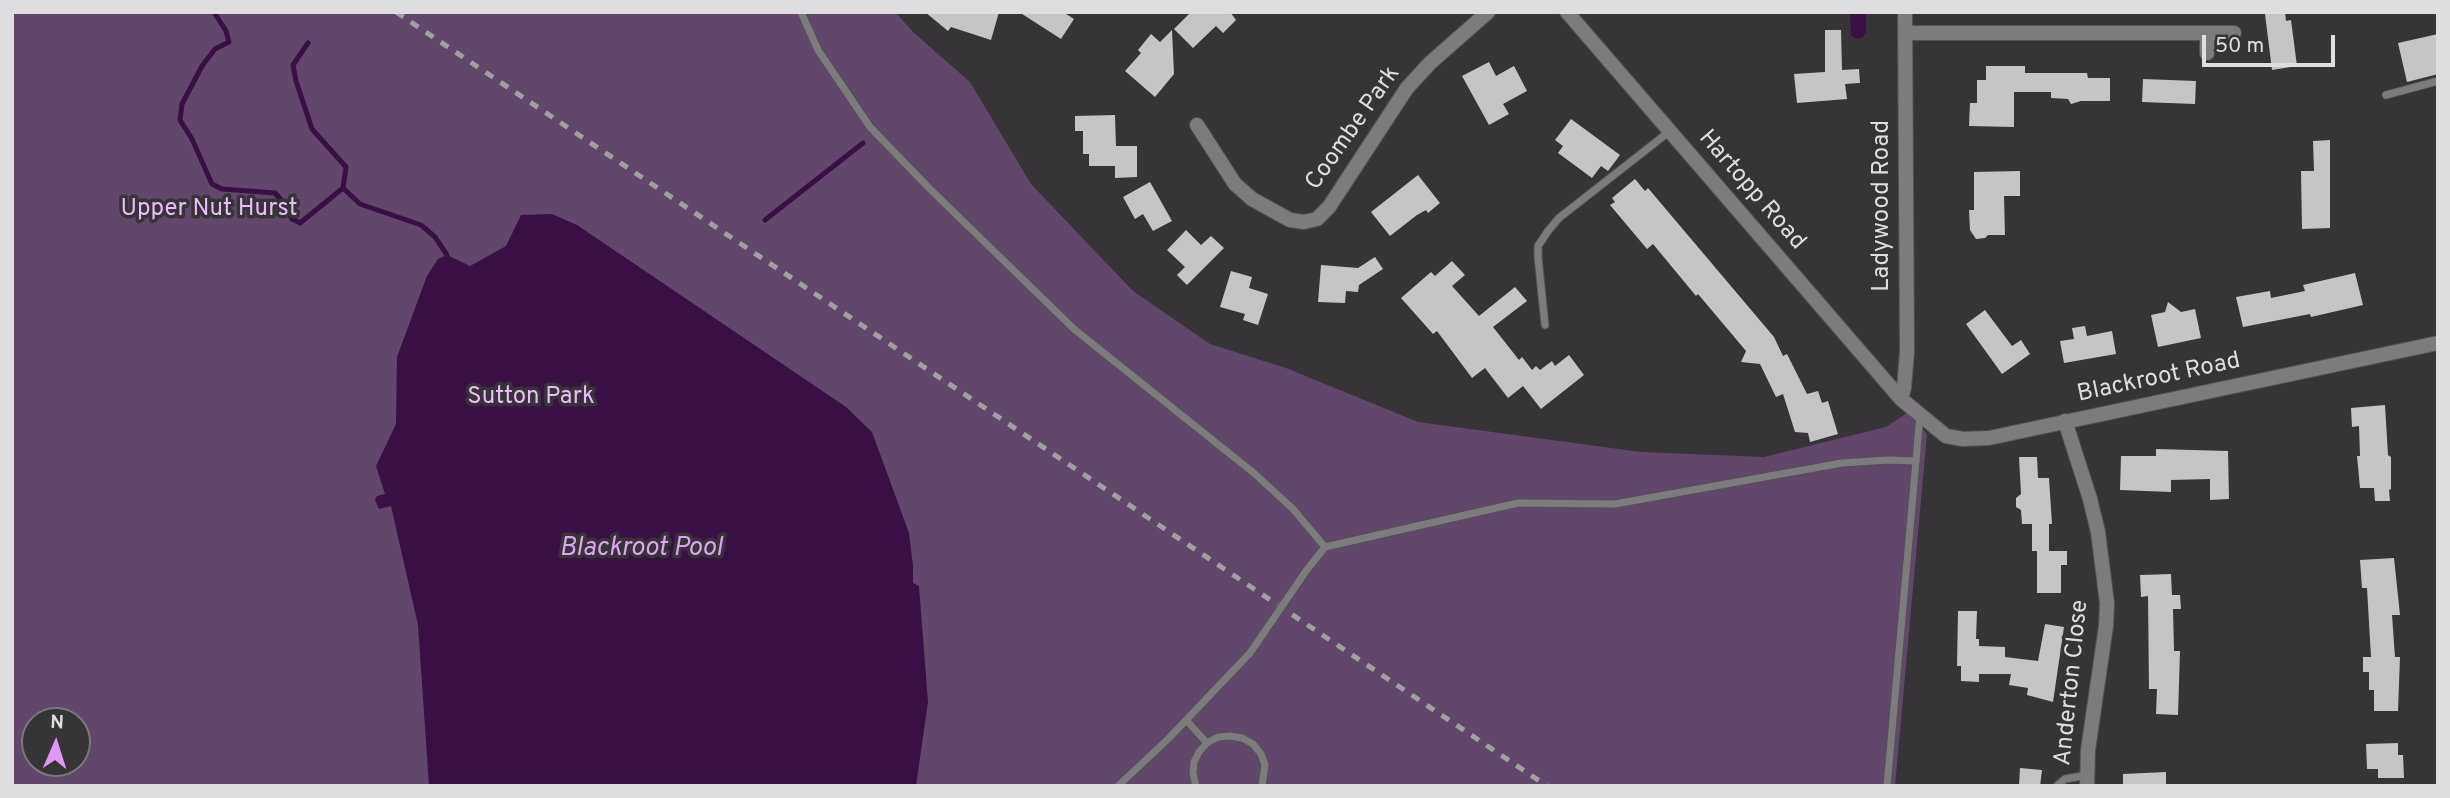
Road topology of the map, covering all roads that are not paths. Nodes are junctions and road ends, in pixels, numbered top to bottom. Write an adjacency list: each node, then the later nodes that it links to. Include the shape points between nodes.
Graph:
1 (801, 12): 19 (lane, via 818,50 870,127 930,189 1074,329 1255,474)
2 (1488, 12): 11 (street, Coombe Park, via 1407,88 1329,208 1317,219 1290,220 1252,199 1236,184)
3 (1567, 12): 12 (street, Hartopp Road)
4 (1905, 12): 5 (street, Ladywood Road)
5 (1905, 33): 6 (street); 15 (street, Ladywood Road, via 1907,352)
6 (2207, 33): 7 (street); 8 (street)
7 (2234, 33)
8 (2207, 53)
9 (2438, 81): 10 (lane)
10 (2386, 95)
11 (1197, 125)
12 (1670, 131): 13 (lane, via 1559,218 1538,246); 15 (street, Hartopp Road)
13 (1545, 325)
14 (2438, 343): 17 (street, Blackroot Road)
15 (1901, 399): 16 (street, Blackroot Road)
16 (1920, 414): 17 (street, Blackroot Road, via 1946,436 1963,439 1989,438); 18 (lane)
17 (2065, 421): 22 (street, Anderton Close, via 2098,531 2106,603)
18 (1916, 461): 19 (lane, via 1842,463 1615,505 1518,503); 26 (lane)
19 (1325, 547): 20 (lane, bridge, via 1250,653)
20 (1186, 720): 21 (lane); 23 (lane)
21 (1207, 743): 24 (lane, via 1194,762); 25 (lane, via 1230,736 1253,744 1265,765)
22 (2087, 780): 27 (lane, via 2065,779)
23 (1118, 786)
24 (1196, 786)
25 (1262, 786)
26 (1887, 786)
27 (2057, 786)

